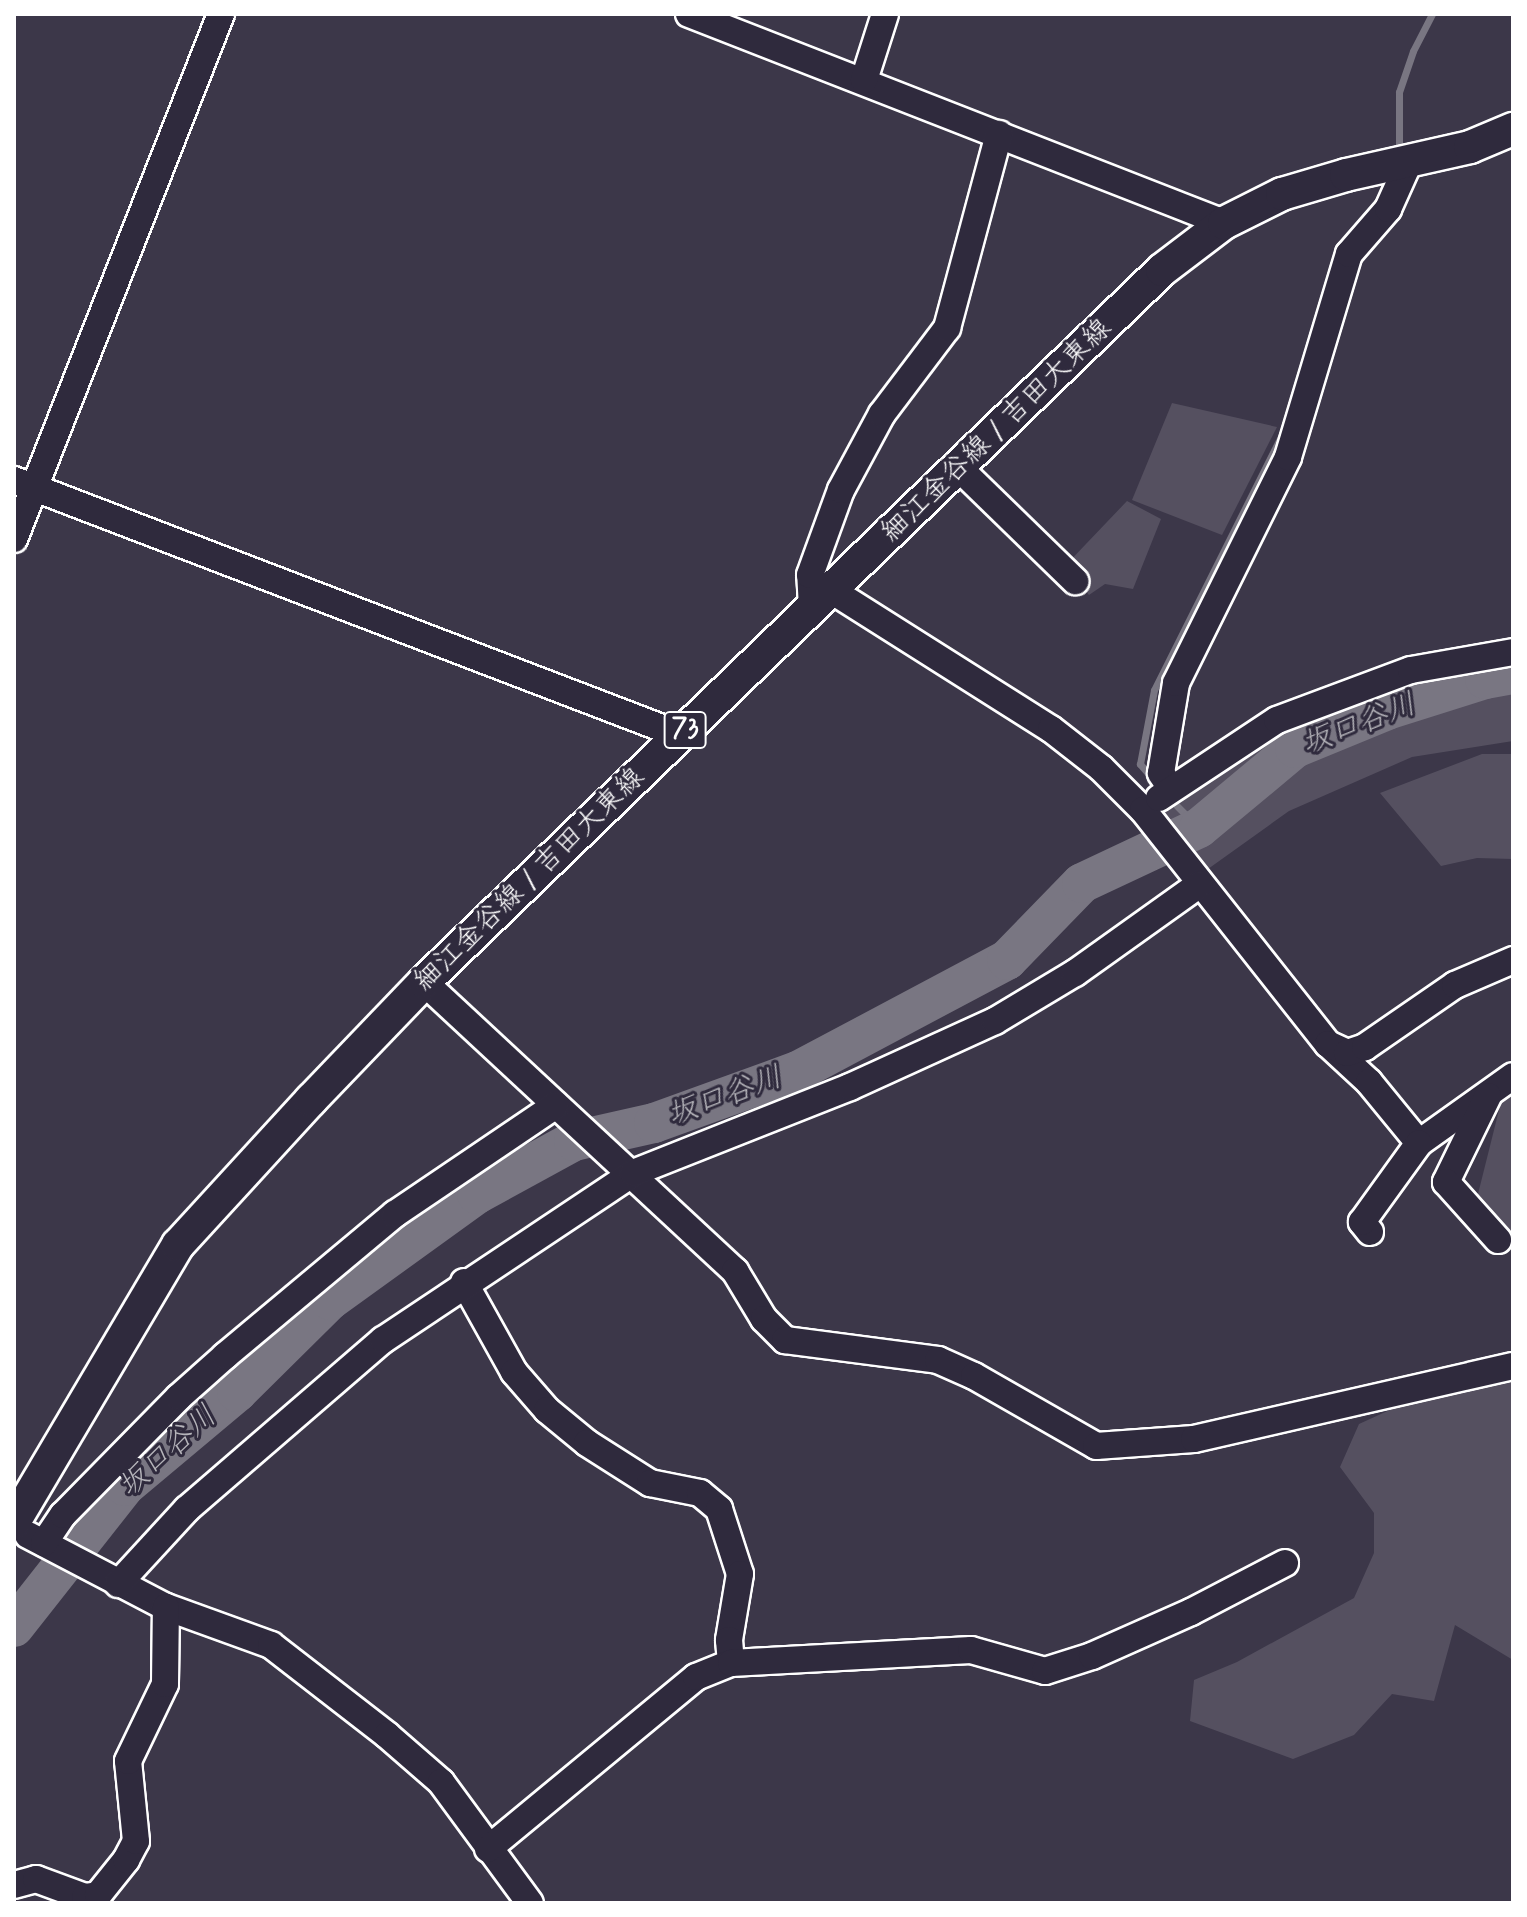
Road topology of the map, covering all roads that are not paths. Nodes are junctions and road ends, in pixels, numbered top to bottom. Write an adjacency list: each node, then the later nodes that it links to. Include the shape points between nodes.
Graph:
1 (221, 14): 10 (street)
2 (689, 14): 4 (street)
3 (885, 14): 4 (street)
4 (864, 80): 6 (street)
5 (1513, 129): 7 (main road, 細江金谷線 / 吉田大東線 / 73, via 1470,147)
6 (999, 134): 8 (street); 13 (street, via 947,328 882,414 841,490 810,575)
7 (1410, 160): 8 (main road, 細江金谷線 / 吉田大東線 / 73, via 1282,194); 16 (street, via 1388,209 1349,254 1288,457 1176,683 1161,773)
8 (1224, 223): 9 (main road, 細江金谷線 / 吉田大東線 / 73, via 1162,270)
9 (960, 469): 12 (street); 13 (main road, 細江金谷線 / 吉田大東線 / 73)
10 (24, 484): 11 (street); 15 (street)
11 (14, 539)
12 (1075, 581)
13 (821, 599): 15 (main road, 細江金谷線 / 吉田大東線 / 73); 17 (street, via 1051,729 1101,768)
14 (1513, 652): 16 (street, via 1411,670 1277,720)
15 (680, 735): 20 (main road, 細江金谷線 / 吉田大東線 / 73)
16 (1171, 789): 17 (street)
17 (1147, 816): 18 (street)
18 (1197, 880): 21 (street); 26 (street, via 1075,973 995,1021 850,1087)
19 (1513, 960): 21 (street, via 1455,985 1365,1047 1347,1053)
20 (424, 982): 24 (street); 31 (main road, 細江金谷線 / 吉田大東線 / 73, via 178,1245)
21 (1328, 1044): 25 (street, via 1369,1082)
22 (1513, 1076): 23 (street)
23 (1489, 1093): 25 (street); 28 (street, via 1446,1182)
24 (562, 1111): 26 (street); 32 (street, via 395,1214 225,1356 63,1515)
25 (1419, 1143): 27 (street, via 1362,1222)
26 (633, 1173): 29 (street); 30 (street, via 735,1271 764,1319 785,1340 938,1360 1096,1446 1194,1439)
27 (1370, 1232)
28 (1498, 1240)
29 (464, 1282): 34 (street, via 360,1358 187,1509); 36 (street, via 514,1372 547,1410 650,1483 700,1493 719,1509 740,1574 729,1640)
30 (1513, 1366)
31 (14, 1525): 32 (street)
32 (47, 1544): 34 (street)
33 (1285, 1563): 36 (street, via 1191,1612 1045,1671 971,1650)
34 (118, 1584): 35 (street)
35 (166, 1607): 37 (street, via 271,1645 441,1782); 39 (street, via 165,1684 128,1761 136,1841 113,1881 98,1895)
36 (731, 1663): 37 (street, via 696,1677)
37 (488, 1849): 40 (street)
38 (14, 1885): 39 (street, via 36,1879)
39 (63, 1896)
40 (530, 1903)

